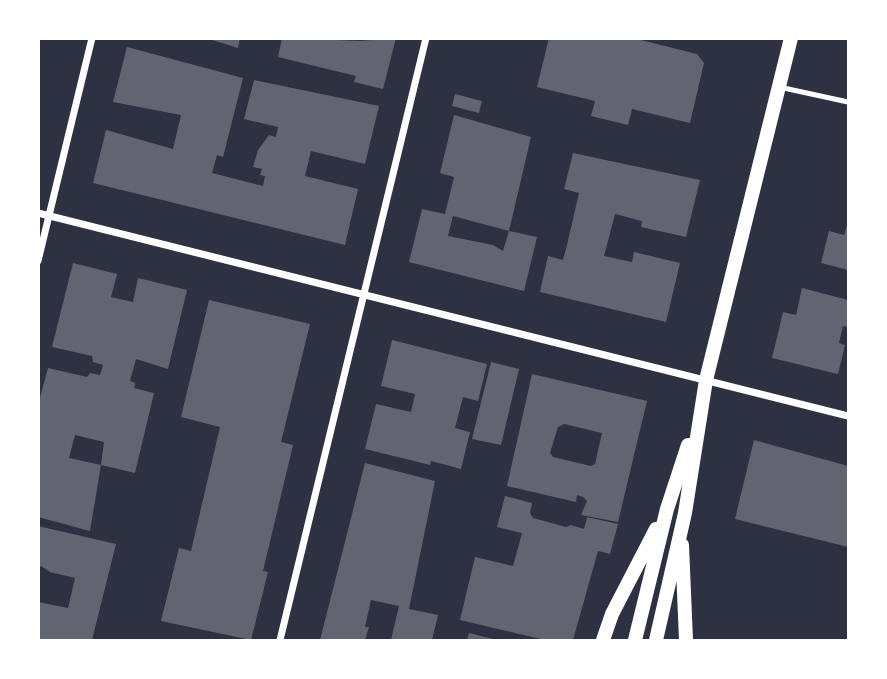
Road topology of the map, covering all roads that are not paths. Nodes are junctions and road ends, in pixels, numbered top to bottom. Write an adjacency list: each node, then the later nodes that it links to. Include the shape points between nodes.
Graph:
1 (92, 38): 7 (street)
2 (426, 38): 9 (street)
3 (792, 38): 4 (main road)
4 (779, 87): 5 (lane); 10 (main road)
5 (849, 102)
6 (38, 213): 7 (street)
7 (50, 215): 8 (street); 9 (street)
8 (38, 261)
9 (364, 293): 10 (street); 15 (street)
10 (706, 380): 11 (main road); 12 (street)
11 (700, 410): 13 (main road); 14 (main road)
12 (849, 416)
13 (667, 509): 16 (main road); 17 (main road)
14 (680, 533): 18 (main road); 19 (main road)
15 (280, 640)
16 (603, 640)
17 (635, 640)
18 (656, 640)
19 (686, 640)

